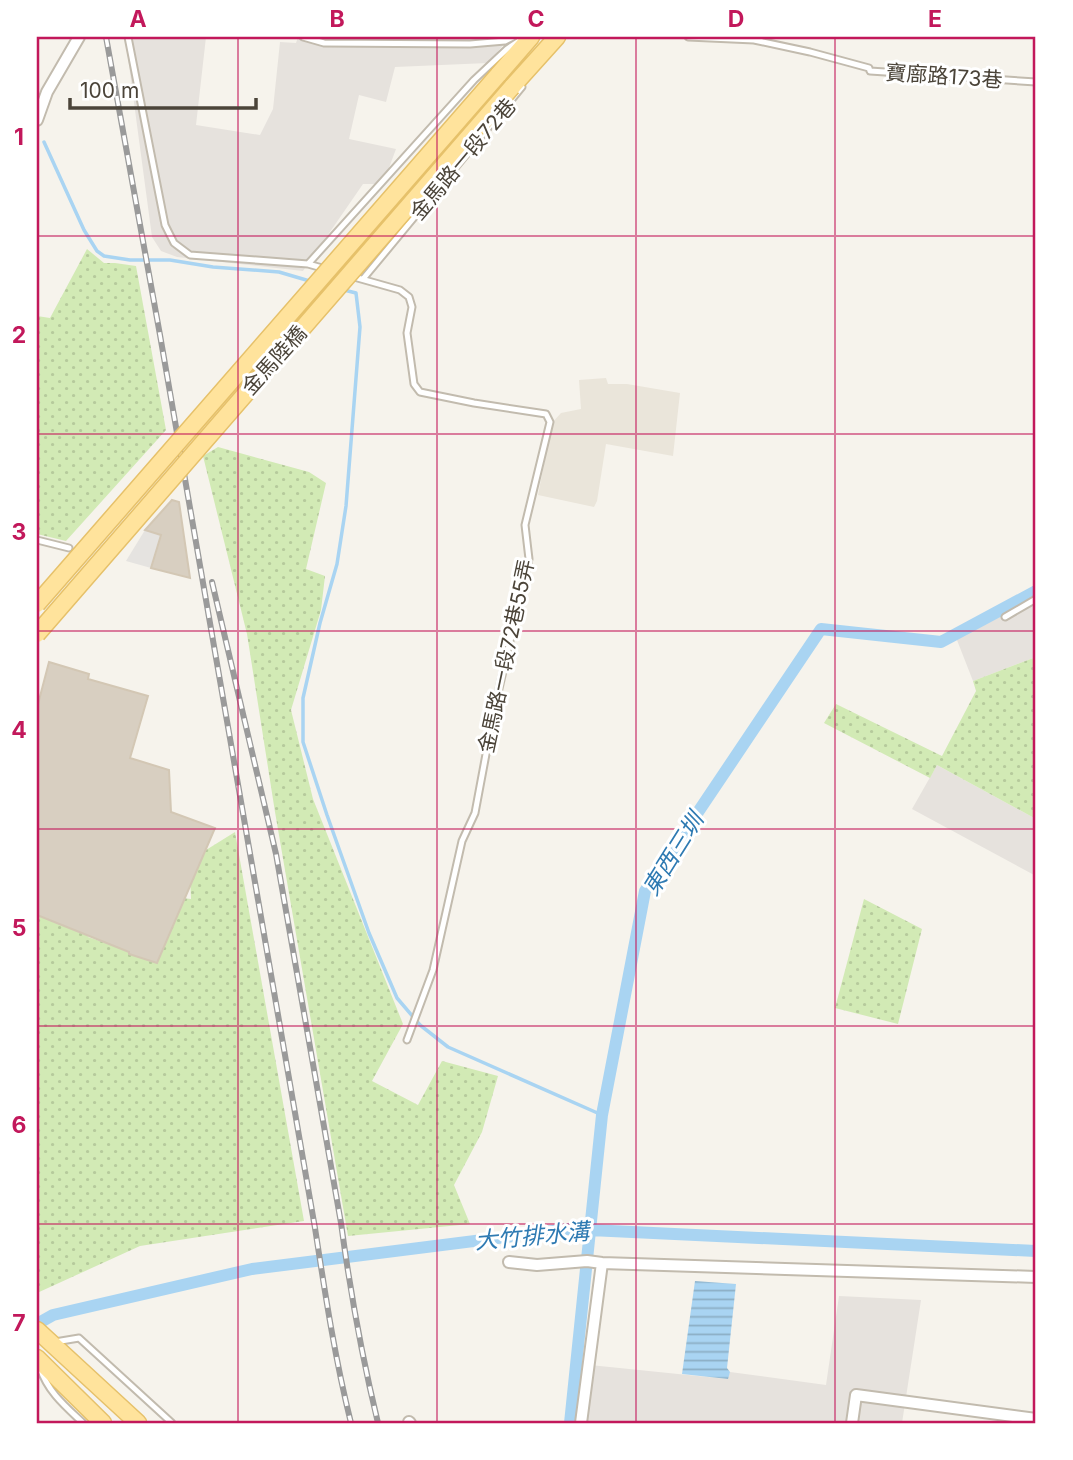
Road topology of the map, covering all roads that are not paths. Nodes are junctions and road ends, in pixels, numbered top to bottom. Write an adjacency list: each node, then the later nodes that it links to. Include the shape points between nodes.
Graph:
1 (79, 37): 10 (street, via 47,92)
2 (128, 37): 11 (lane, via 165,225 174,243 190,255)
3 (303, 37): 4 (lane, via 324,43 457,44)
4 (513, 37)
5 (524, 37): 11 (lane, via 474,80)
6 (531, 37): 16 (main road, 金馬陸橋, bridge)
7 (558, 37): 12 (lane, 金馬路一段72巷, via 521,89); 18 (main road, 金馬陸橋, bridge)
8 (688, 37): 9 (lane, 寶廍路173巷, via 754,40 870,71)
9 (1036, 82)
10 (37, 120)
11 (308, 264): 12 (lane)
12 (363, 279): 19 (lane, 金馬路一段72巷55弄, via 400,290 409,298 411,369 420,392 546,414 550,422 526,525 529,559 475,813 462,841 433,970)
13 (37, 540): 14 (lane)
14 (69, 548)
15 (1036, 599): 17 (lane)
16 (37, 604)
17 (1005, 617)
18 (37, 634)
19 (408, 1040)
20 (509, 1262): 21 (street)
21 (601, 1263): 22 (street); 30 (street)
22 (1036, 1277)
23 (44, 1337): 24 (street); 28 (main road); 29 (lane, via 79,1338)
24 (37, 1357): 26 (lane, via 54,1396); 27 (main road)
25 (1036, 1419): 31 (street, via 856,1395)
26 (83, 1423)
27 (103, 1423)
28 (138, 1423)
29 (173, 1423)
30 (582, 1423)
31 (852, 1423)

